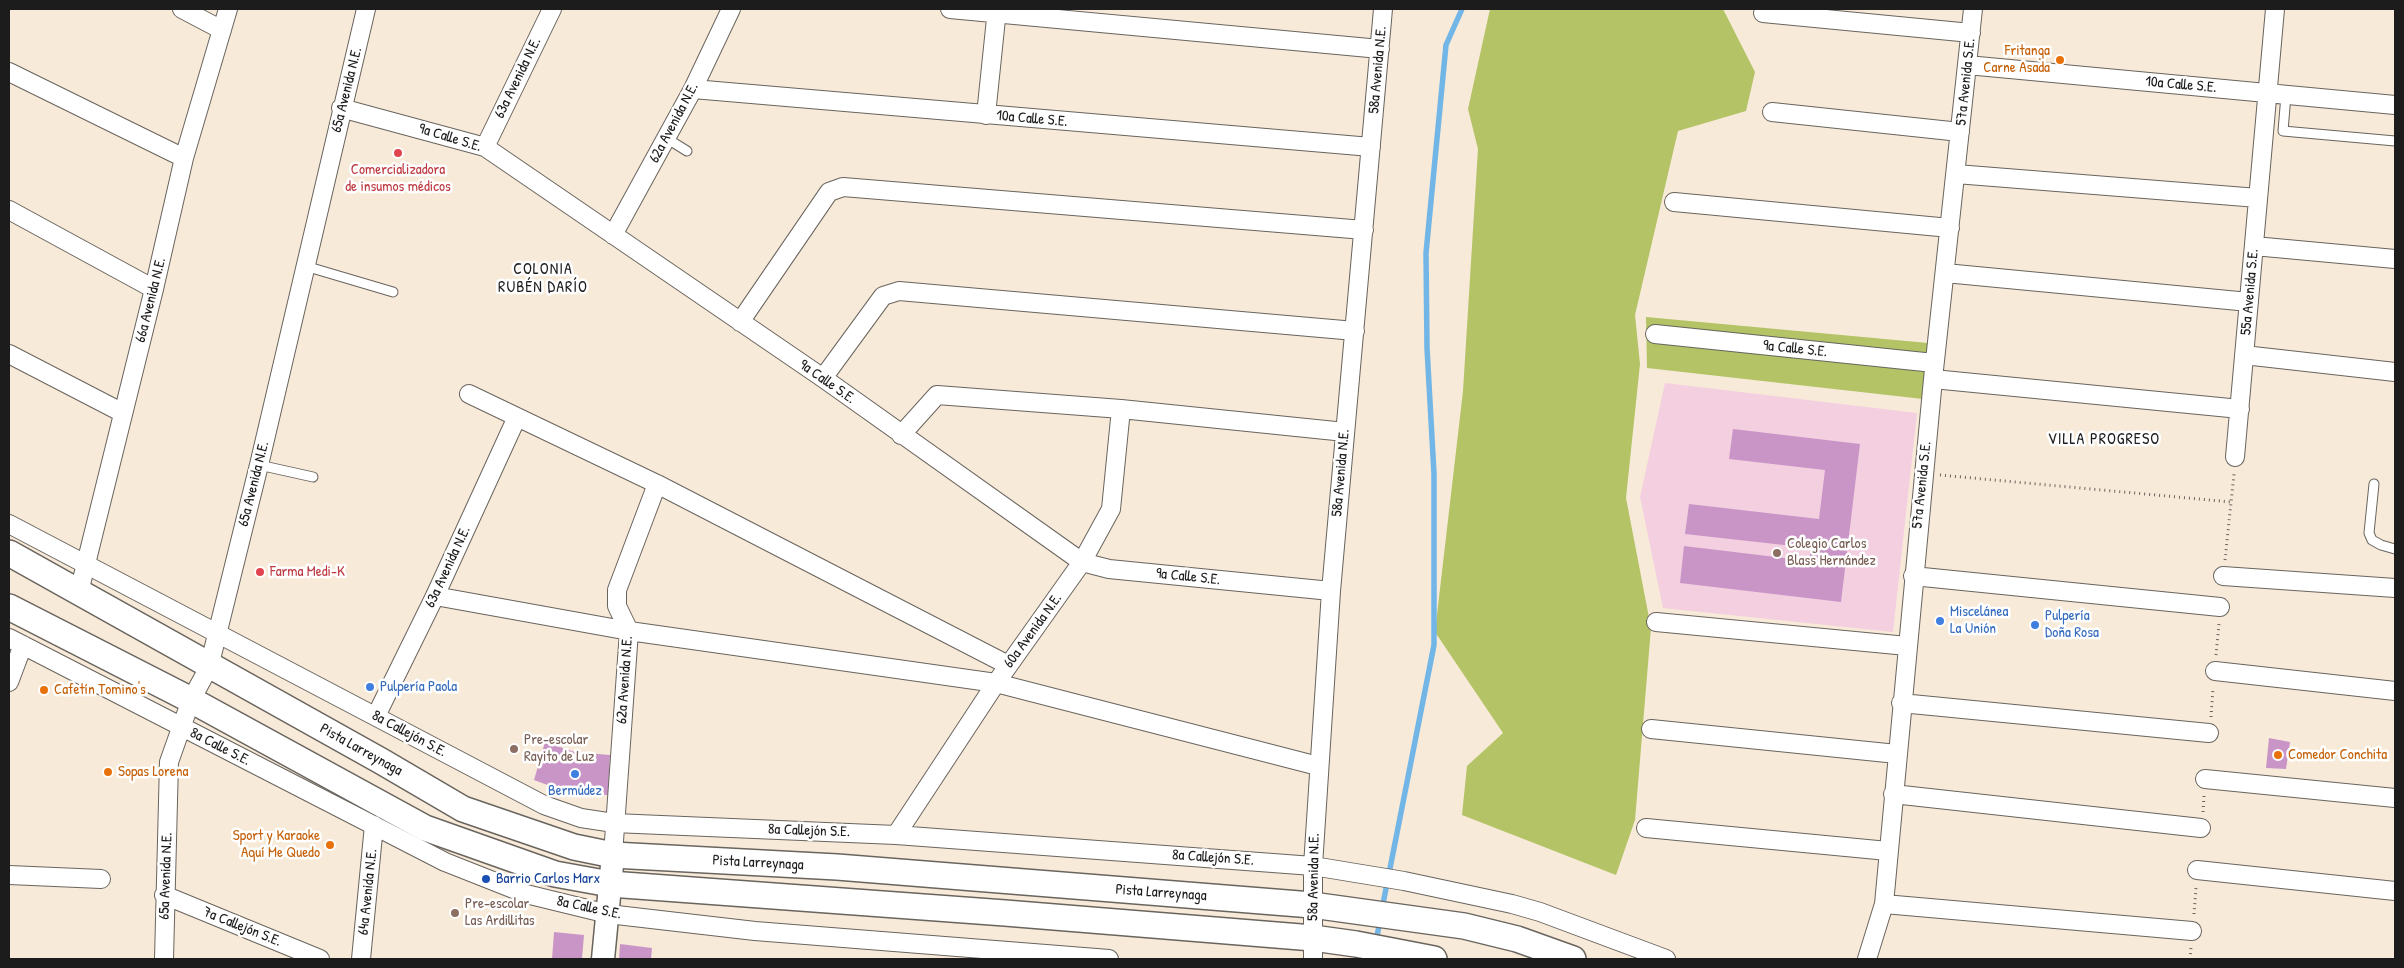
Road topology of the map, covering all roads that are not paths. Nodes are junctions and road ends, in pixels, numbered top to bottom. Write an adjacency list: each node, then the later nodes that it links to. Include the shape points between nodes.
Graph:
1 (182, 9): 12 (street)
2 (228, 9): 12 (street, 66a Avenida N.E.)
3 (366, 9): 21 (street, 65a Avenida N.E.)
4 (552, 9): 27 (street, 63a Avenida N.E.)
5 (731, 9): 17 (street, 62a Avenida N.E.)
6 (950, 9): 10 (street)
7 (1383, 9): 14 (street, 58a Avenida N.E.)
8 (1974, 9): 13 (street, 57a Avenida S.E.)
9 (2275, 9): 18 (street, 55a Avenida S.E.)
10 (997, 11): 14 (street); 23 (street)
11 (1763, 13): 13 (street)
12 (222, 30): 30 (street, 66a Avenida N.E.)
13 (1971, 34): 15 (street, 57a Avenida S.E.)
14 (1380, 49): 28 (street, 58a Avenida N.E.)
15 (1968, 64): 18 (street, 10a Calle S.E.); 24 (street, 57a Avenida S.E.)
16 (9, 72): 30 (street)
17 (693, 89): 23 (street, 10a Calle S.E.); 25 (street, 62a Avenida N.E.)
18 (2268, 93): 19 (street, 10a Calle S.E.); 32 (street, 55a Avenida S.E.)
19 (2286, 95): 20 (street, 10a Calle S.E.); 26 (lane, via 2283,131)
20 (2395, 105)
21 (341, 108): 27 (street, 9a Calle S.E.); 40 (street, 65a Avenida N.E.)
22 (1772, 112): 24 (street)
23 (986, 115): 28 (street, 10a Calle S.E.)
24 (1960, 132): 31 (street, 57a Avenida S.E.)
25 (666, 138): 29 (lane); 37 (street, 62a Avenida N.E.)
26 (2395, 141)
27 (485, 147): 37 (street, 9a Calle S.E.)
28 (1371, 147): 36 (street, 58a Avenida N.E.)
29 (687, 151)
30 (184, 158): 42 (street, 66a Avenida N.E.)
31 (1956, 174): 32 (street); 35 (street, 57a Avenida S.E.)
32 (2258, 198): 38 (street, 55a Avenida S.E.)
33 (1674, 202): 35 (street)
34 (9, 210): 42 (street)
35 (1950, 228): 41 (street, 57a Avenida S.E.)
36 (1364, 230): 45 (street, via 847,186 829,192); 46 (street, 58a Avenida N.E.)
37 (613, 235): 45 (street, 9a Calle S.E.)
38 (2254, 246): 39 (street); 44 (street, 55a Avenida S.E.)
39 (2395, 259)
40 (305, 266): 43 (lane); 61 (street, 65a Avenida N.E.)
41 (1945, 273): 44 (street); 50 (street, 57a Avenida S.E.)
42 (154, 289): 56 (street, 66a Avenida N.E.)
43 (393, 292)
44 (2249, 302): 49 (street, 55a Avenida S.E.)
45 (740, 322): 52 (street, 9a Calle S.E.)
46 (1355, 331): 52 (street, via 899,291 883,296); 58 (street, 58a Avenida N.E.)
47 (1656, 334): 50 (street, 9a Calle S.E.)
48 (9, 354): 56 (street)
49 (2244, 355): 51 (street); 55 (street, 55a Avenida S.E.)
50 (1933, 371): 55 (street, 9a Calle S.E.); 70 (street, 57a Avenida S.E.)
51 (2395, 372)
52 (823, 378): 59 (street, 9a Calle S.E.)
53 (469, 394): 57 (street)
54 (1121, 409): 58 (street); 59 (street, via 937,395); 68 (street, 60a Avenida N.E., via 1112,508)
55 (2240, 409): 60 (street, 55a Avenida S.E.)
56 (123, 413): 69 (street, 66a Avenida N.E.)
57 (517, 417): 63 (street); 75 (street, 63a Avenida N.E.)
58 (1345, 432): 73 (street, 58a Avenida N.E.)
59 (901, 435): 68 (street, 9a Calle S.E.)
60 (2235, 458)
61 (259, 465): 62 (lane); 80 (street, 65a Avenida N.E.)
62 (313, 477)
63 (657, 484): 79 (street, 62a Avenida N.E., via 617,590 617,606); 83 (street)
64 (2374, 484): 66 (lane, via 2369,533 2372,540)
65 (9, 524): 69 (street, 8a Callejón S.E.)
66 (2395, 549)
67 (9, 553): 74 (main road, Pista Larreynaga)
68 (1082, 562): 73 (street, 9a Calle S.E., via 1109,569); 83 (street, 60a Avenida N.E.)
69 (86, 564): 74 (street, 66a Avenida N.E.); 80 (street, 8a Callejón S.E.)
70 (1914, 576): 77 (street); 82 (street, 57a Avenida S.E.)
71 (2223, 576): 72 (street)
72 (2395, 588)
73 (1331, 591): 96 (street, 58a Avenida N.E.)
74 (79, 592): 84 (main road, Pista Larreynaga)
75 (434, 596): 79 (street); 91 (street, 63a Avenida N.E.)
76 (9, 607): 89 (main road, Pista Larreynaga)
77 (2220, 607)
78 (1656, 622): 82 (street)
79 (629, 631): 87 (street); 100 (street, 62a Avenida N.E.)
80 (217, 634): 84 (street, 65a Avenida N.E.); 91 (street, 8a Callejón S.E.)
81 (16, 641): 86 (street); 92 (street, 8a Calle S.E.)
82 (1907, 646): 90 (street, 57a Avenida S.E.)
83 (1008, 665): 87 (street, 60a Avenida N.E.)
84 (209, 667): 89 (street, 65a Avenida N.E.); 106 (main road, Pista Larreynaga, via 463,809 574,847)
85 (2215, 672): 88 (street)
86 (9, 682)
87 (996, 683): 96 (street); 104 (street, 60a Avenida N.E.)
88 (2395, 691)
89 (191, 700): 92 (street, 65a Avenida N.E.); 111 (main road, Pista Larreynaga, via 425,828 555,874)
90 (1901, 703): 94 (street); 95 (street, 57a Avenida S.E.)
91 (376, 716): 100 (street, 8a Callejón S.E., via 544,805 581,818)
92 (180, 727): 101 (street, 8a Calle S.E.); 113 (street, 65a Avenida N.E., via 170,762)
93 (1650, 729): 95 (street)
94 (2210, 733)
95 (1897, 754): 98 (street, 57a Avenida S.E.)
96 (1318, 766): 107 (street, 58a Avenida N.E.)
97 (2205, 779): 99 (street)
98 (1893, 794): 103 (street); 105 (street, 57a Avenida S.E.)
99 (2395, 798)
100 (614, 823): 104 (street, 8a Callejón S.E.); 106 (street, 62a Avenida N.E.)
101 (374, 825): 116 (street, 8a Calle S.E., via 445,862 526,894); 121 (street, 64a Avenida N.E.)
102 (1646, 828): 105 (street)
103 (2201, 828)
104 (896, 835): 107 (street, 8a Callejón S.E.)
105 (1888, 851): 114 (street, 57a Avenida S.E.)
106 (613, 855): 111 (street); 115 (main road, Pista Larreynaga, via 837,867)
107 (1313, 866): 115 (street, 58a Avenida N.E.); 126 (street, 8a Callejón S.E., via 1404,881 1540,912)
108 (2197, 870): 112 (street)
109 (9, 875): 110 (street)
110 (101, 879)
111 (610, 884): 116 (street); 118 (main road, Pista Larreynaga, via 1005,913)
112 (2395, 891)
113 (164, 895): 119 (street, 65a Avenida N.E.); 120 (street, 7a Callejón S.E.)
114 (1884, 904): 117 (street); 127 (street, 57a Avenida S.E.)
115 (1312, 905): 118 (street, 58a Avenida N.E.); 125 (main road, Pista Larreynaga, via 1464,926 1517,939)
116 (608, 914): 122 (street); 123 (street, 8a Calle S.E., via 755,931)
117 (2192, 931)
118 (1313, 949): 124 (main road, Pista Larreynaga, via 1356,944)
119 (164, 959)
120 (320, 959)
121 (361, 959)
122 (603, 959)
123 (1102, 959)
124 (1434, 959)
125 (1573, 959)
126 (1666, 959)
127 (1867, 959)

